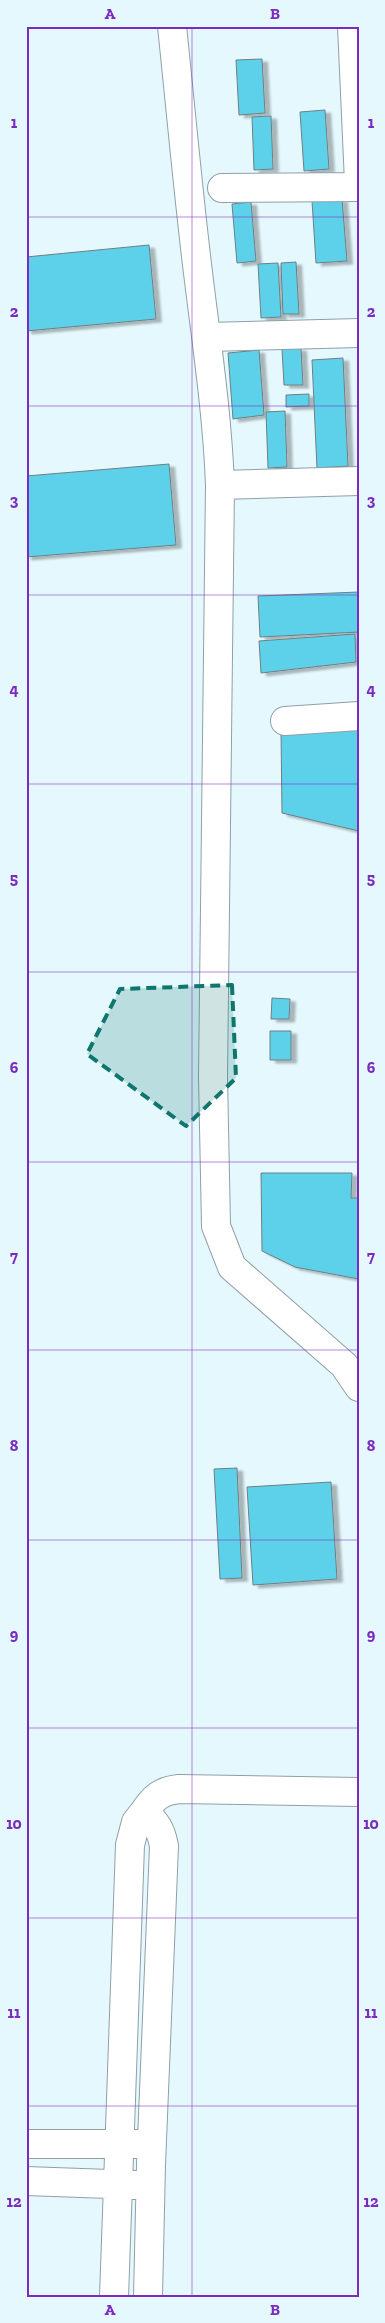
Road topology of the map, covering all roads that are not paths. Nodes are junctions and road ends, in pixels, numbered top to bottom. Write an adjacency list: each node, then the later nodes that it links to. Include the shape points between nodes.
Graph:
1 (172, 26): 7 (street)
2 (352, 26): 3 (street)
3 (359, 182)
4 (359, 187): 5 (street)
5 (222, 188)
6 (359, 333): 7 (street)
7 (207, 337): 9 (street)
8 (359, 481): 9 (street)
9 (220, 485): 12 (street, via 213,1077 216,1226 232,1267)
10 (359, 716): 11 (street)
11 (285, 721)
12 (354, 1374)
13 (359, 1792): 14 (street, via 178,1789 164,1791)
14 (144, 1812): 16 (street, via 157,1823 164,1846); 17 (street, via 136,1822 130,1845)
15 (26, 2144): 17 (street)
16 (152, 2144): 17 (street); 20 (street)
17 (119, 2145): 19 (street)
18 (26, 2181): 19 (street)
19 (118, 2184): 20 (street); 21 (street)
20 (151, 2185): 22 (street)
21 (114, 2297)
22 (148, 2297)

